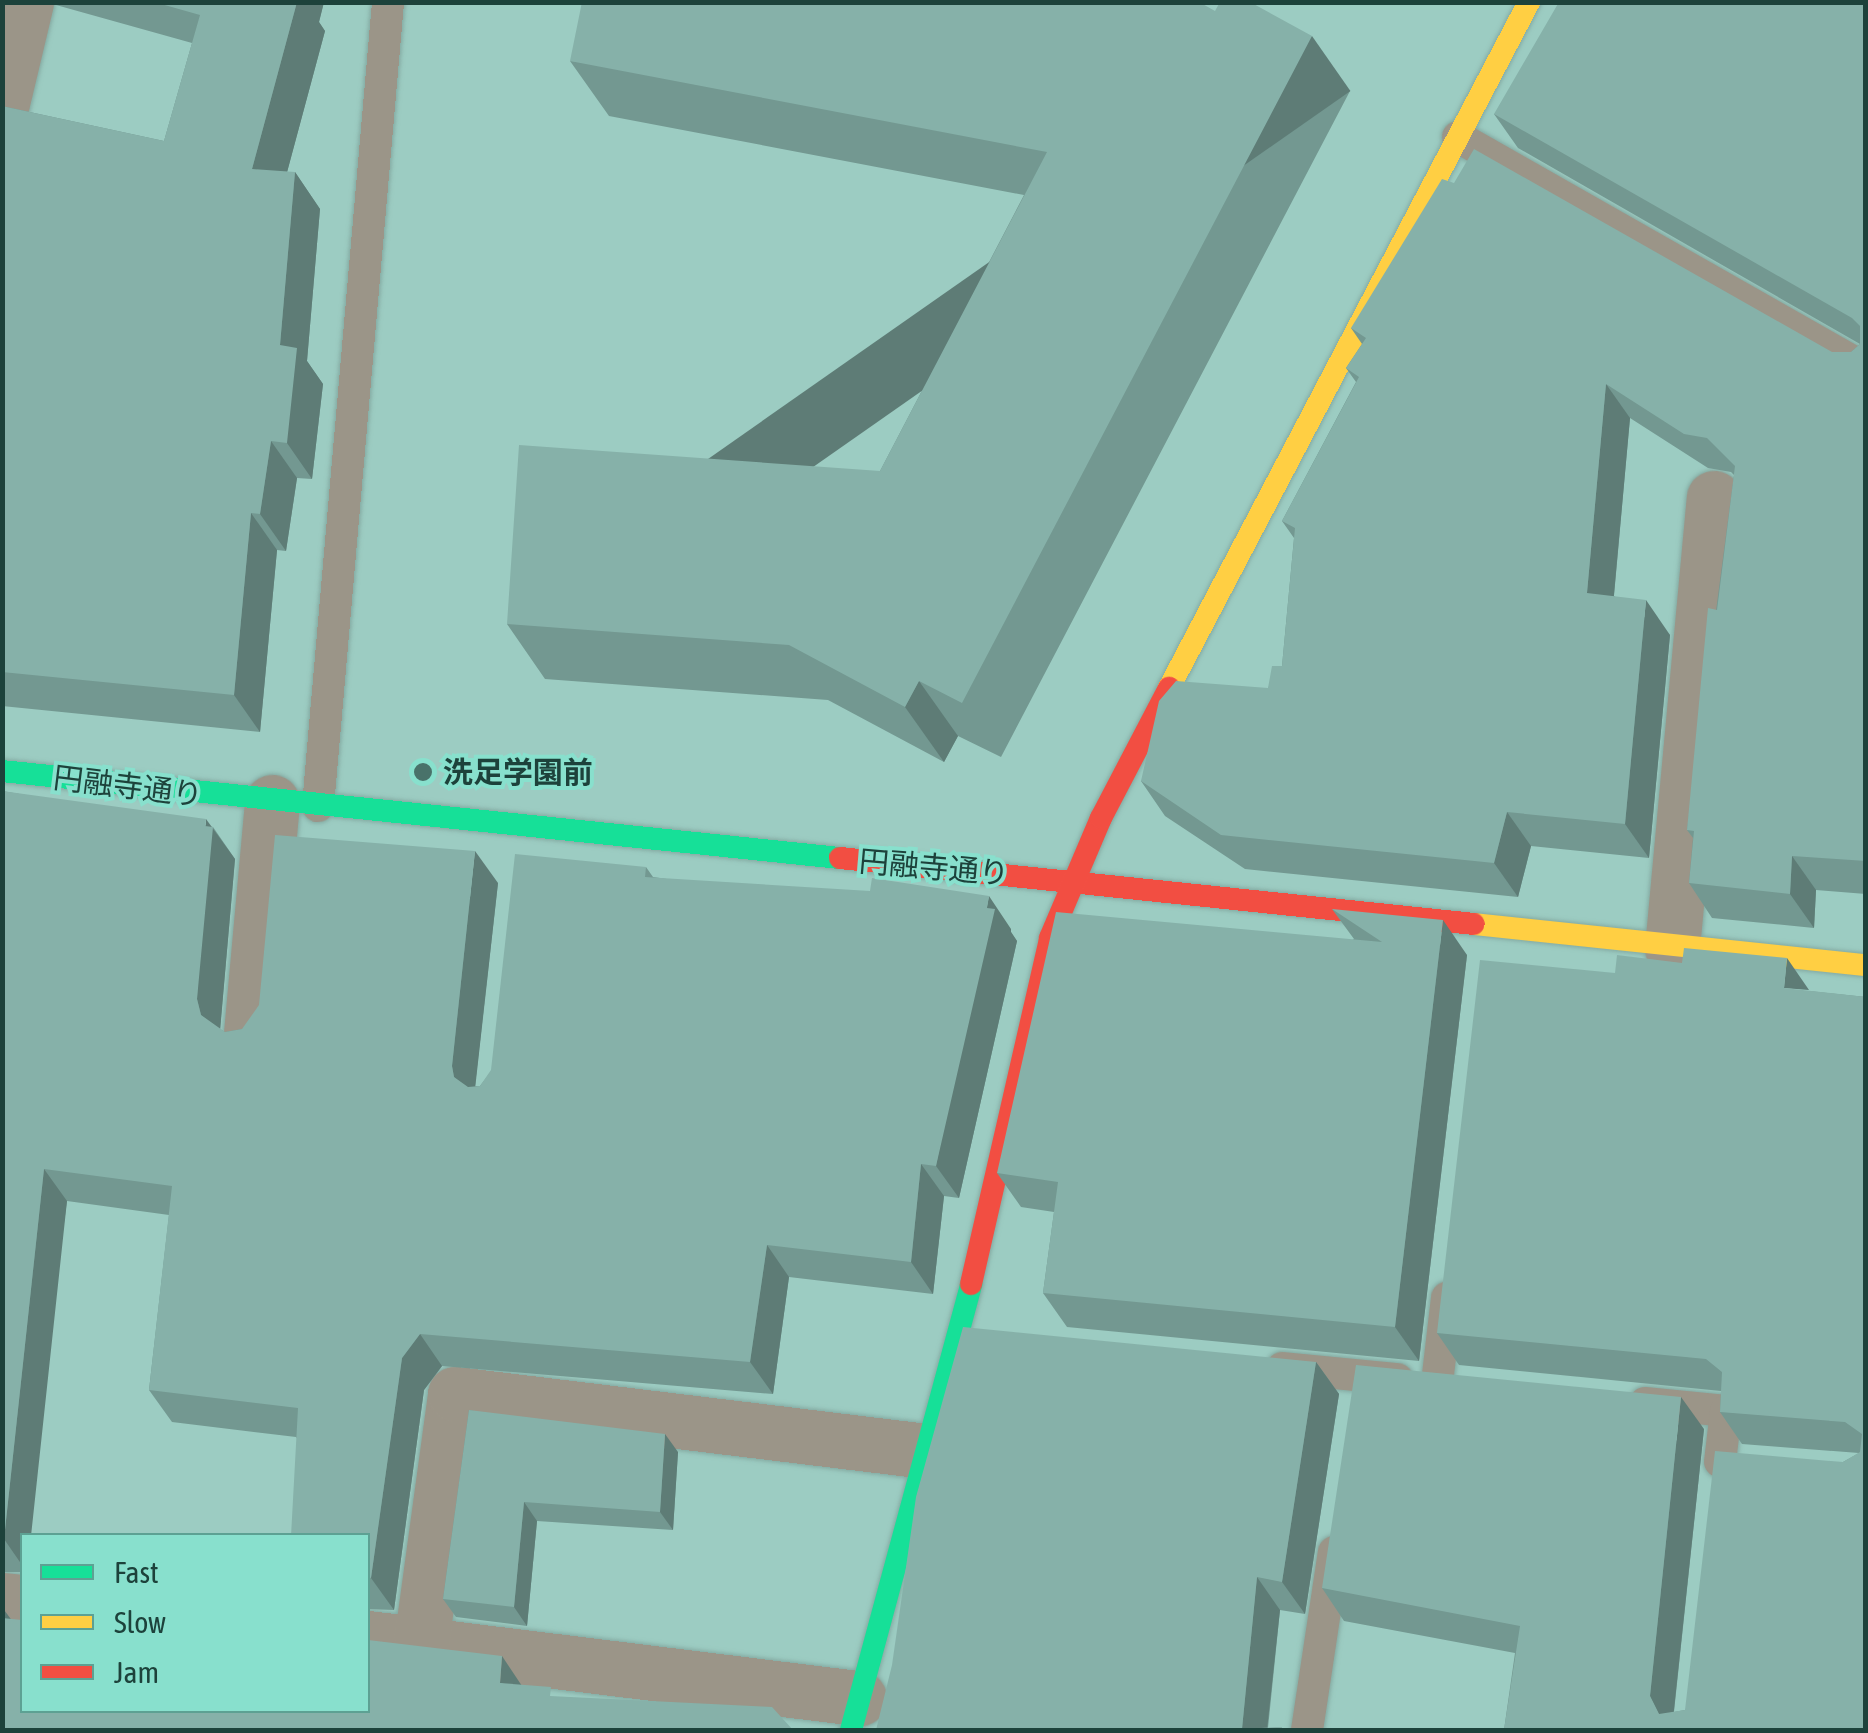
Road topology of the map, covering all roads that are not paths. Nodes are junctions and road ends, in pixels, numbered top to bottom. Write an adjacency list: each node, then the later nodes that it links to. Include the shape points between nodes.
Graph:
1 (26, 2): 4 (street)
2 (388, 2): 9 (lane)
3 (1529, 2): 5 (street)
4 (2, 103)
5 (1458, 136): 6 (lane); 12 (street)
6 (1866, 369)
7 (1714, 498): 14 (street)
8 (2, 771): 9 (street, 円融寺通り)
9 (295, 804): 10 (street, 円融寺通り); 17 (street)
10 (524, 828): 11 (lane); 12 (street, 円融寺通り)
11 (520, 866)
12 (1074, 880): 13 (street, 円融寺通り); 19 (street, via 1050,938)
13 (1490, 928): 14 (street, 円融寺通り); 16 (lane)
14 (1672, 948): 15 (street, 円融寺通り)
15 (1866, 965)
16 (1485, 968)
17 (251, 1033)
18 (1450, 1264): 23 (lane)
19 (959, 1336): 20 (lane); 27 (street)
20 (997, 1340)
21 (1246, 1364): 22 (lane)
22 (1362, 1376): 23 (lane); 26 (lane)
23 (1436, 1383): 24 (lane)
24 (1475, 1387)
25 (1610, 1400): 28 (lane, via 1726,1411)
26 (1356, 1415)
27 (929, 1451): 33 (street, via 454,1394); 34 (street)
28 (1720, 1462): 29 (lane); 30 (lane)
29 (1756, 1466)
30 (1716, 1501)
31 (1340, 1514): 35 (lane)
32 (370, 1638): 33 (street)
33 (421, 1644): 34 (street)
34 (855, 1714)
35 (1306, 1730)

